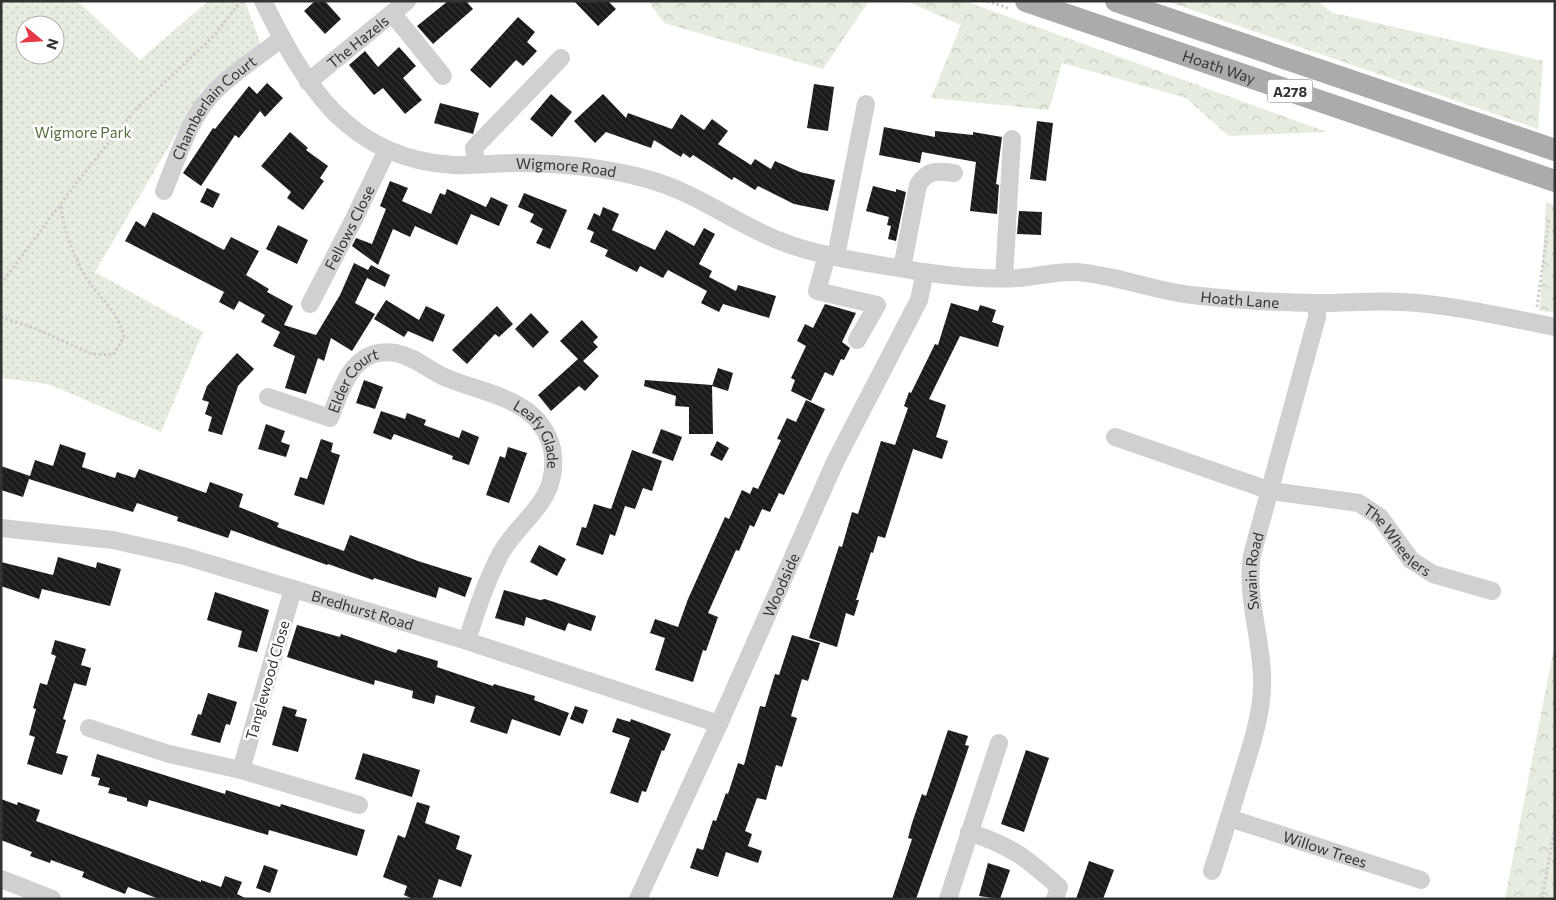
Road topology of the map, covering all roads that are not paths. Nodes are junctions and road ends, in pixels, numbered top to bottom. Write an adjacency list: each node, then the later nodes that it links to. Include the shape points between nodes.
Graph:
1 (263, 1): 6 (street, Wigmore Road)
2 (407, 1): 5 (street, The Hazels)
3 (1026, 1): 16 (main road, Hoath Way / A278)
4 (1116, 1): 13 (main road, Hoath Way / A278)
5 (392, 13): 8 (street); 9 (street, The Hazels)
6 (282, 39): 9 (street, Wigmore Road); 17 (street, Chamberlain Court, via 206,101 178,155)
7 (561, 58): 14 (street, via 474,148)
8 (443, 76)
9 (308, 82): 12 (street, Wigmore Road, via 342,122)
10 (866, 104): 18 (street)
11 (1012, 139): 21 (street)
12 (387, 150): 14 (street, Wigmore Road, via 417,160); 23 (street, Fellows Close)
13 (1555, 150)
14 (476, 164): 18 (street, Wigmore Road, via 579,166 648,179 698,198 796,248)
15 (954, 173): 19 (street, via 933,171 924,175 918,185)
16 (1555, 181)
17 (164, 191)
18 (832, 255): 19 (street, Wigmore Road); 25 (street, via 817,291 877,305)
19 (902, 268): 20 (street, Wigmore Road)
20 (925, 272): 21 (street, Hoath Lane); 34 (street, Woodside, via 919,300 835,462)
21 (1004, 278): 22 (street, Hoath Lane, via 1077,272 1196,296)
22 (1317, 303): 24 (street, Hoath Lane, via 1401,302 1450,307); 29 (street, Swain Road, via 1317,317)
23 (310, 304)
24 (1555, 326)
25 (857, 340)
26 (444, 377): 27 (street, Elder Court, via 409,357 383,352 363,359 355,366 330,418); 33 (street, Leafy Glade, via 514,402 528,412 538,420 553,456 544,497 503,550 490,574)
27 (268, 397)
28 (1115, 437): 29 (street, The Wheelers)
29 (1271, 491): 32 (street, The Wheelers, via 1359,504 1380,517 1411,560 1432,574); 39 (street, Swain Road, via 1249,574 1262,688 1256,730)
30 (1, 528): 31 (street, Bredhurst Road, via 140,545)
31 (293, 589): 33 (street, Bredhurst Road); 37 (street, Tanglewood Close)
32 (1492, 591)
33 (467, 641): 34 (street, Bredhurst Road)
34 (719, 724): 45 (street, Woodside)
35 (89, 728): 37 (street, via 169,754)
36 (999, 743): 40 (street)
37 (241, 770): 38 (street)
38 (358, 805)
39 (1229, 818): 41 (street, Swain Road); 43 (street, Willow Trees)
40 (969, 832): 46 (street); 47 (street, via 1026,857 1059,887)
41 (1212, 872)
42 (1, 879): 44 (street)
43 (1421, 880)
44 (52, 899)
45 (638, 899)
46 (948, 899)
47 (1055, 899)

